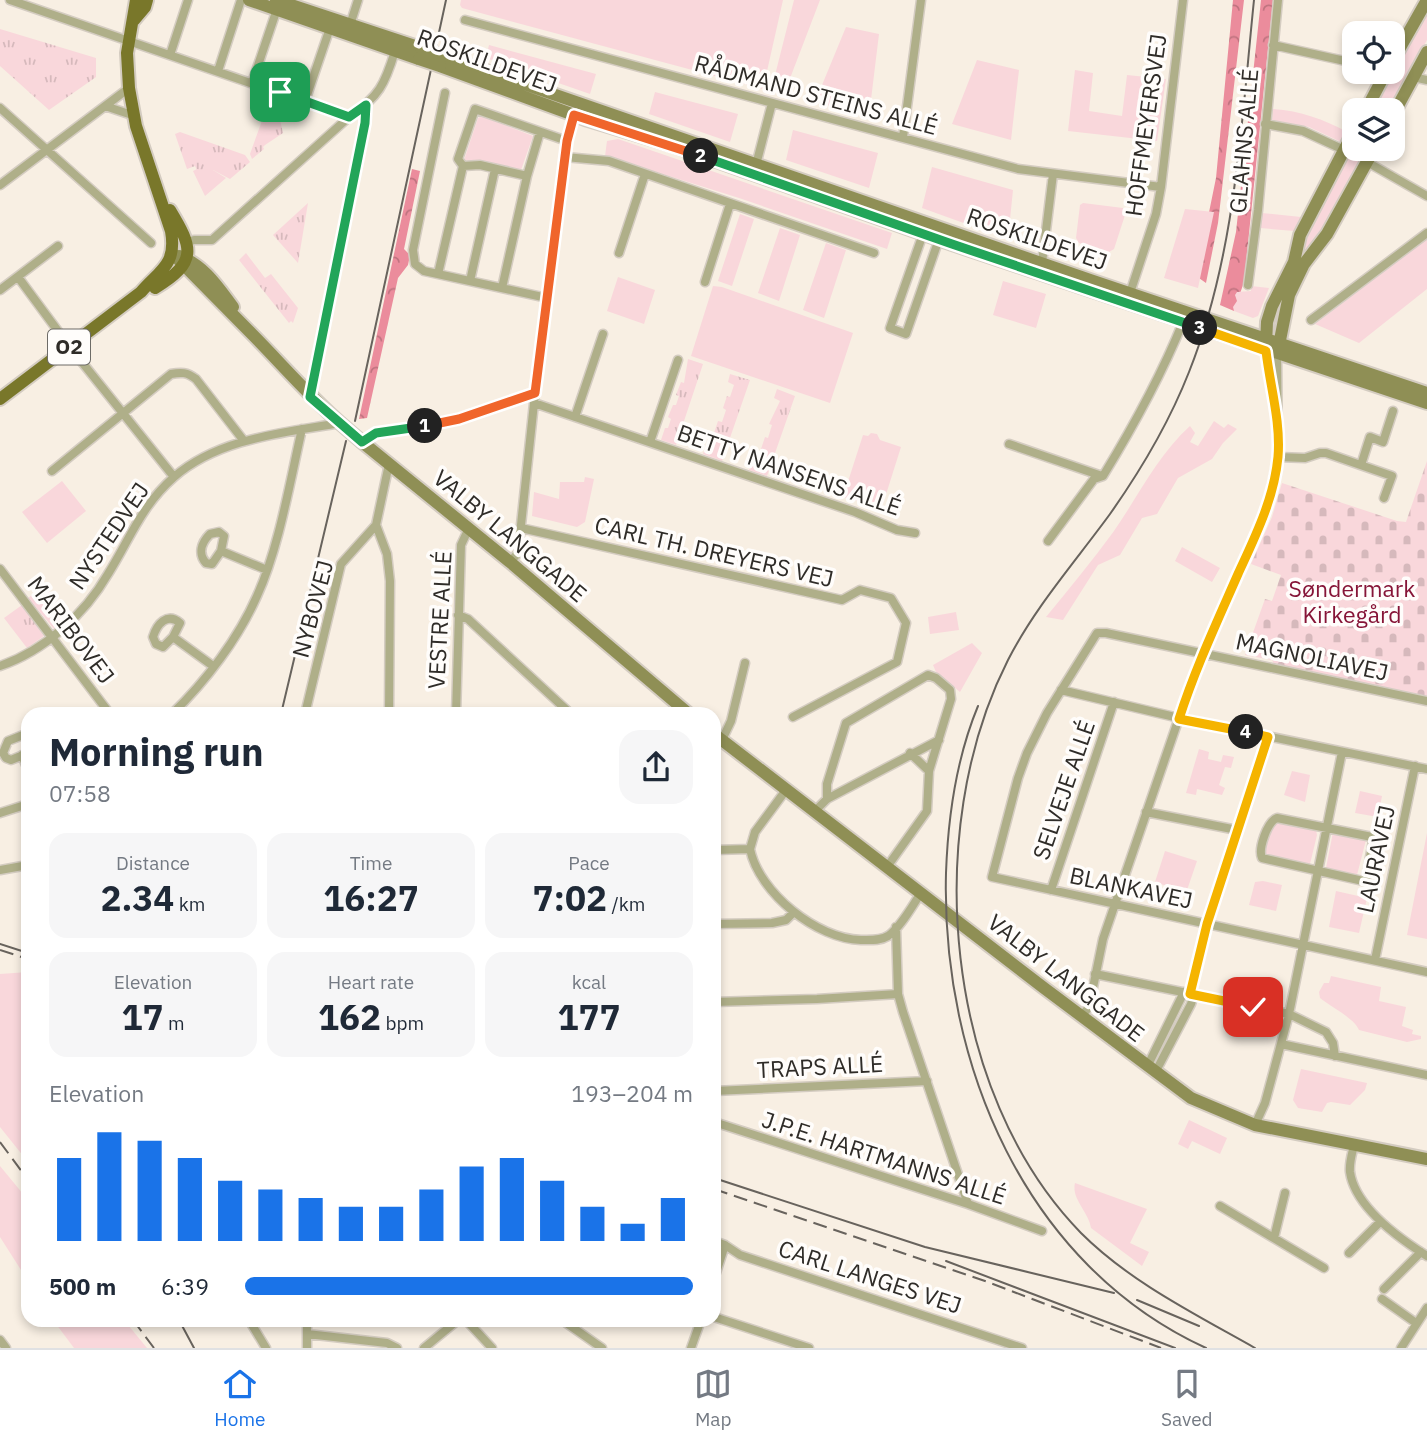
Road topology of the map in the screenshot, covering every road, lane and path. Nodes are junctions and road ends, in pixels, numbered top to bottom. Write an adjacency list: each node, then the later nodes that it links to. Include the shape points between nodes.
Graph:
1 (10, 0): 18 (street)
2 (136, 0): 13 (main road)
3 (147, 0): 13 (main road)
4 (188, 0): 23 (street)
5 (241, 0): 25 (street)
6 (249, 0): 12 (street, ROSKILDEVEJ)
7 (358, 0): 15 (street)
8 (921, 0): 42 (street)
9 (1183, 0): 56 (street, HOFFMEYERSVEJ)
10 (1278, 0): 19 (street, GLAHNS ALLÉ)
11 (1427, 0): 17 (street)
12 (277, 5): 15 (street, ROSKILDEVEJ); 16 (street, ROSKILDEVEJ); 28 (street)
13 (134, 20): 18 (main road)
14 (466, 20): 33 (street, RÅDMAND STEINS ALLÉ)
15 (349, 25): 22 (street, ROSKILDEVEJ)
16 (330, 28): 20 (street, ROSKILDEVEJ); 32 (street)
17 (1405, 39)
18 (129, 41): 23 (street); 29 (main road)
19 (1272, 45): 24 (street); 40 (street, GLAHNS ALLÉ)
20 (396, 51): 22 (street, ROSKILDEVEJ); 34 (street, via 384,85)
21 (1427, 52): 26 (street)
22 (420, 53): 37 (street, ROSKILDEVEJ, bridge)
23 (170, 55): 25 (street)
24 (1342, 60)
25 (218, 71): 28 (street)
26 (1413, 78): 27 (street); 31 (street)
27 (1427, 80)
28 (252, 83): 32 (street)
29 (130, 88): 35 (street); 38 (main road)
30 (445, 93): 72 (street, via 413,250 418,268)
31 (1402, 98)
32 (305, 101): 39 (street)
33 (772, 103): 42 (street, RÅDMAND STEINS ALLÉ); 49 (street)
34 (366, 105): 39 (street); 90 (street)
35 (105, 106): 38 (street); 45 (street)
36 (0, 108): 45 (street)
37 (576, 109): 43 (street); 49 (street, ROSKILDEVEJ); 62 (street, ROSKILDEVEJ)
38 (135, 116): 58 (main road)
39 (349, 117): 64 (street, via 212,240)
40 (1265, 124): 44 (street, via 1303,131); 76 (street, GLAHNS ALLÉ)
41 (540, 132): 43 (street); 50 (street, via 475,109 458,159); 54 (street)
42 (903, 137): 53 (street, RÅDMAND STEINS ALLÉ, via 1018,169)
43 (567, 141): 47 (street)
44 (1342, 149)
45 (47, 150): 55 (street); 65 (street)
46 (1342, 154): 86 (street, via 1300,235 1290,274 1272,306)
47 (565, 157): 52 (street, via 609,161); 81 (street)
48 (1367, 162): 57 (street); 86 (street, via 1327,234 1304,264)
49 (756, 165): 60 (street, ROSKILDEVEJ)
50 (463, 166): 51 (street); 72 (street)
51 (495, 169): 54 (street); 74 (street)
52 (645, 174): 59 (street); 68 (street)
53 (1053, 174): 56 (street, RÅDMAND STEINS ALLÉ); 71 (street)
54 (527, 176): 77 (street)
55 (0, 185)
56 (1161, 187): 80 (street, HOFFMEYERSVEJ)
57 (1427, 196)
58 (162, 199): 64 (main road); 67 (main road)
59 (730, 204): 69 (street); 75 (street)
60 (934, 226): 62 (street); 63 (street); 71 (street, ROSKILDEVEJ)
61 (1427, 233): 83 (street)
62 (923, 234): 63 (street, ROSKILDEVEJ); 63 (street, via 890,328 906,334)
63 (939, 239): 82 (street, ROSKILDEVEJ)
64 (188, 242): 70 (main road)
65 (151, 243)
66 (58, 246): 73 (street)
67 (172, 253): 70 (street); 79 (main road, O2, via 165,269)
68 (619, 253)
69 (874, 253)
70 (185, 261): 79 (main road, O2, via 160,285); 90 (street, VALBY LANGGADE, via 206,273 247,328)
71 (1042, 263): 80 (street, ROSKILDEVEJ)
72 (438, 274): 74 (street)
73 (18, 277): 78 (street); 85 (street)
74 (470, 281): 77 (street)
75 (705, 282)
76 (1248, 285)
77 (502, 288): 81 (street)
78 (0, 290)
79 (141, 292): 85 (main road, O2)
80 (1129, 293): 82 (street, ROSKILDEVEJ)
81 (547, 298): 88 (street)
82 (1185, 317): 86 (street, ROSKILDEVEJ); 107 (street, via 1152,390)
83 (1311, 320)
84 (603, 334): 96 (street)
85 (69, 346): 91 (main road, O2); 95 (street)
86 (1272, 346): 89 (street, ROSKILDEVEJ); 93 (street, ROSKILDEVEJ); 103 (street)
87 (678, 360): 101 (street, BETTY NANSENS ALLÉ)
88 (535, 393): 92 (street); 100 (street, via 457,419 376,433)
89 (1427, 393)
90 (310, 397): 97 (street, VALBY LANGGADE)
91 (0, 400)
92 (534, 402): 96 (street, BETTY NANSENS ALLÉ); 112 (street)
93 (1427, 403)
94 (1393, 411): 105 (street, via 1383,442 1370,437)
95 (123, 413): 99 (street, via 171,374 189,374); 106 (street); 108 (street)
96 (575, 417): 101 (street, BETTY NANSENS ALLÉ)
97 (340, 423): 98 (street, NYSTEDVEJ); 100 (street, VALBY LANGGADE, bridge)
98 (302, 429): 99 (street, NYSTEDVEJ); 118 (street)
99 (244, 440): 108 (street, NYSTEDVEJ)
100 (362, 442): 104 (street, VALBY LANGGADE)
101 (650, 442): 113 (street, BETTY NANSENS ALLÉ)
102 (1009, 444): 107 (street)
103 (1278, 457): 105 (street, via 1326,453); 122 (street, via 1265,512)
104 (389, 464): 110 (street); 111 (street, VALBY LANGGADE)
105 (1361, 465): 109 (street, via 1392,476)
106 (52, 471)
107 (1103, 476): 114 (street, via 1094,479)
108 (174, 477): 120 (street, NYSTEDVEJ, via 135,523 98,590 75,618)
109 (1384, 498)
110 (376, 525): 131 (street, NYBOVEJ, via 341,564); 132 (street, via 387,554 390,581)
111 (469, 528): 116 (street, VALBY LANGGADE); 119 (street, VESTRE ALLÉ, via 461,545)
112 (521, 528): 116 (street, via 518,553); 136 (street, CARL TH. DREYERS VEJ, via 842,600 860,590 891,598 906,623 897,662 807,714)
113 (915, 533)
114 (1048, 541)
115 (220, 551): 118 (street)
116 (510, 562): 135 (street, VALBY LANGGADE)
117 (0, 569): 120 (street, MARIBOVEJ)
118 (267, 570): 125 (street, via 244,622)
119 (458, 615): 133 (street, VESTRE ALLÉ); 134 (street, via 468,619)
120 (51, 637): 124 (street, NYSTEDVEJ); 129 (street, MARIBOVEJ)
121 (173, 637): 125 (street)
122 (1203, 653): 126 (street, MAGNOLIAVEJ, via 1100,632); 128 (street, MAGNOLIAVEJ); 137 (street)
123 (745, 663): 138 (street, VALBY LANGGADE, via 731,721)
124 (0, 666)
125 (214, 666): 130 (street)
126 (1060, 690): 127 (street); 163 (street, BLANKAVEJ, via 1027,753 992,877)
127 (1114, 702): 137 (street); 163 (street, SELVEJE ALLÉ)
128 (1427, 702)
129 (105, 707)
130 (178, 707)
131 (307, 707)
132 (389, 707)
133 (456, 707)
134 (564, 707)
135 (681, 707)
136 (793, 717)
137 (1179, 719): 140 (street); 153 (street)
138 (721, 733)
139 (21, 736): 145 (street, via 8,741 3,753 11,760)
140 (1268, 737): 143 (street); 156 (street)
141 (721, 739): 149 (street, VALBY LANGGADE)
142 (939, 740): 144 (street); 148 (street); 150 (street, via 950,690 928,675 846,723 827,784)
143 (1342, 752): 146 (street); 155 (street)
144 (910, 753): 148 (street); 150 (street)
145 (21, 756)
146 (1415, 766): 147 (street); 171 (street, LAURAVEJ)
147 (1427, 769)
148 (929, 771): 160 (street, via 927,811)
149 (786, 790): 152 (street, VALBY LANGGADE); 157 (street, via 755,832)
150 (827, 799): 152 (street)
151 (21, 806): 154 (street)
152 (815, 811): 160 (street, VALBY LANGGADE)
153 (1146, 812): 156 (street); 165 (street)
154 (0, 813)
155 (1326, 828): 162 (street); 162 (street, via 1373,838 1367,874 1363,881); 162 (street, via 1275,818 1260,852 1265,860)
156 (1237, 830): 168 (street)
157 (750, 849): 158 (street); 166 (street, via 769,885)
158 (721, 850)
159 (21, 866): 161 (street)
160 (887, 867): 164 (street, VALBY LANGGADE)
161 (0, 870)
162 (1318, 871): 170 (street)
163 (1051, 890): 165 (street, BLANKAVEJ)
164 (921, 893): 169 (street); 178 (street, VALBY LANGGADE)
165 (1115, 904): 168 (street, BLANKAVEJ); 173 (street)
166 (794, 912): 167 (street, via 786,920 772,923); 169 (street, via 852,940 875,941)
167 (721, 924)
168 (1207, 924): 170 (street, BLANKAVEJ); 175 (street)
169 (896, 927): 174 (street)
170 (1303, 945): 171 (street, BLANKAVEJ); 177 (street)
171 (1375, 960): 172 (street, BLANKAVEJ)
172 (1427, 972)
173 (1095, 974): 175 (street); 178 (street, via 1089,1007)
174 (898, 994): 176 (street); 183 (street)
175 (1189, 994): 177 (street); 181 (street)
176 (721, 1002)
177 (1289, 1014): 179 (street); 180 (street, via 1326,1032)
178 (1081, 1017): 181 (street, VALBY LANGGADE)
179 (1281, 1044): 180 (street); 186 (street)
180 (1335, 1056): 182 (street)
181 (1151, 1070): 186 (street, VALBY LANGGADE, via 1203,1104)
182 (1427, 1075)
183 (927, 1081): 184 (street, TRAPS ALLÉ); 190 (street)
184 (721, 1091)
185 (721, 1124): 190 (street, J.P.E. HARTMANNS ALLÉ)
186 (1255, 1125): 187 (street, VALBY LANGGADE)
187 (1354, 1145): 188 (street, VALBY LANGGADE); 192 (street, via 1352,1180)
188 (1427, 1159)
189 (1285, 1193): 194 (street)
190 (968, 1204): 193 (street, J.P.E. HARTMANNS ALLÉ)
191 (1220, 1206): 194 (street)
192 (1380, 1222): 197 (street); 198 (street)
193 (1042, 1231)
194 (1274, 1238): 200 (street)
195 (721, 1244): 196 (street, CARL LANGES VEJ)
196 (725, 1245): 199 (street); 214 (street, CARL LANGES VEJ, via 740,1255)
197 (1349, 1253)
198 (1424, 1254): 201 (street)
199 (721, 1257)
200 (1324, 1268)
201 (1384, 1289)
202 (1382, 1299): 205 (street)
203 (1427, 1307): 205 (street)
204 (721, 1319): 223 (street)
205 (1416, 1323): 224 (street)
206 (253, 1327): 216 (street)
207 (307, 1327): 212 (street)
208 (450, 1327): 219 (street)
209 (472, 1327): 220 (street)
210 (572, 1327): 221 (street)
211 (698, 1327): 222 (street)
212 (307, 1334): 217 (street); 218 (street)
213 (0, 1340): 215 (street)
214 (1019, 1346)
215 (6, 1348)
216 (266, 1348)
217 (307, 1348)
218 (397, 1348)
219 (424, 1348)
220 (492, 1348)
221 (601, 1348)
222 (691, 1348)
223 (809, 1348)
224 (1401, 1348)

